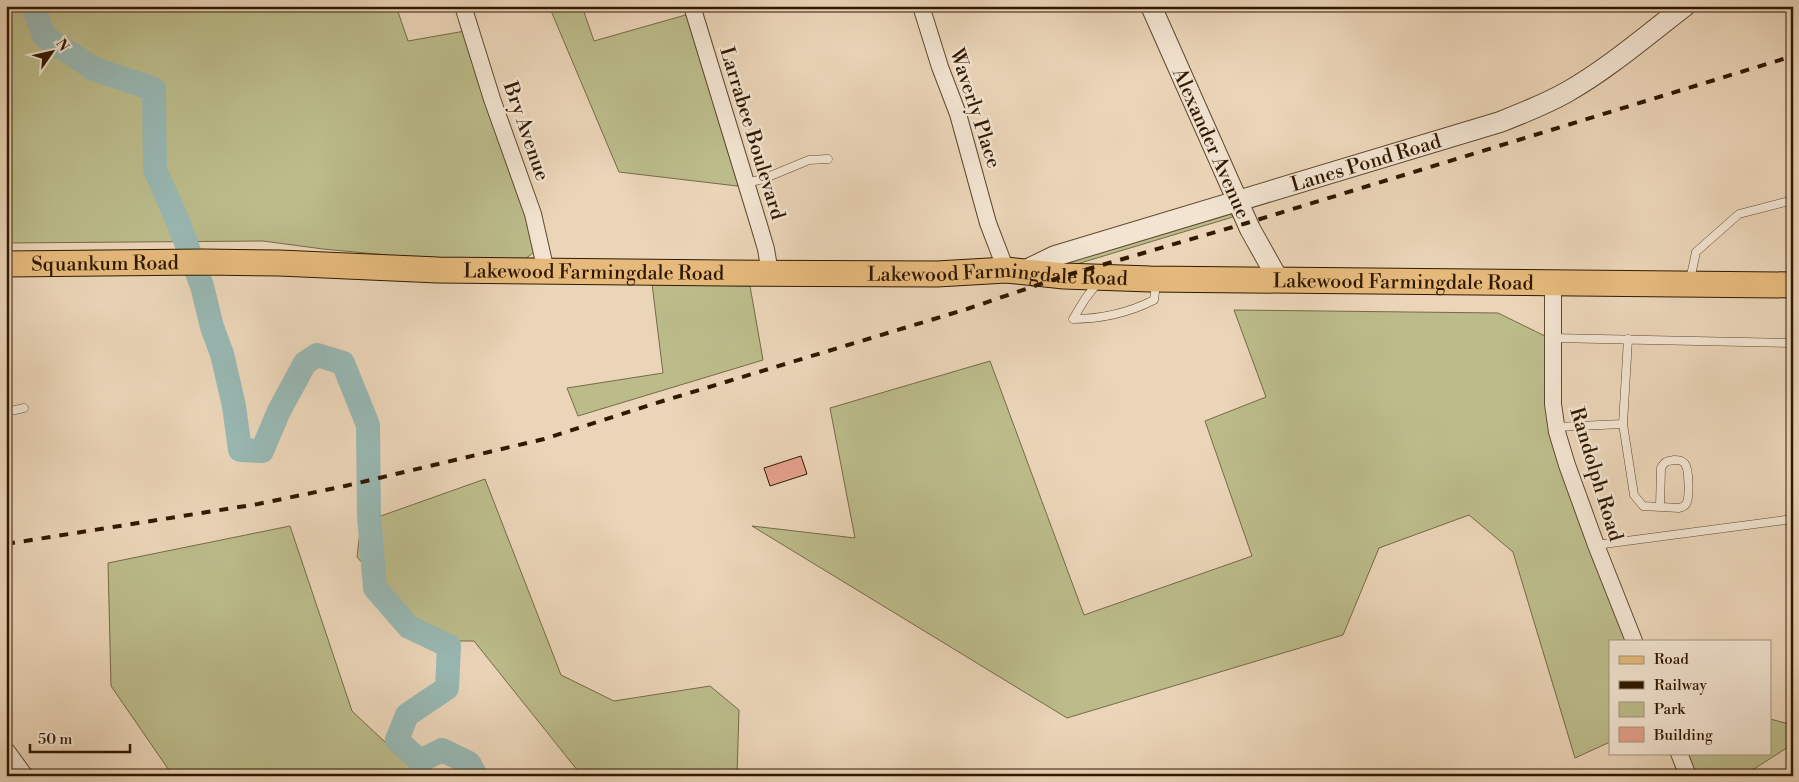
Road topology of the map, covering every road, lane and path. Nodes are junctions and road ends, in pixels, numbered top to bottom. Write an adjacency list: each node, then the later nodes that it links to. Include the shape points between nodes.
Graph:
1 (463, 6): 12 (street, Bry Avenue, via 492,99 534,214)
2 (692, 6): 7 (street, Larrabee Boulevard)
3 (921, 6): 13 (street, Waverly Place, via 958,114 988,224)
4 (1151, 6): 9 (street, Alexander Avenue)
5 (1685, 6): 9 (street, Lanes Pond Road, via 1597,73 1536,108 1500,122)
6 (828, 159): 7 (lane, via 809,160)
7 (746, 183): 14 (street, Larrabee Boulevard)
8 (1793, 200): 19 (lane, via 1740,214 1696,252)
9 (1238, 201): 13 (street, Lanes Pond Road); 17 (street, Alexander Avenue, via 1259,248)
10 (203, 262): 11 (main road, Squankum Road); 12 (main road, Lakewood Farmingdale Road)
11 (6, 264)
12 (546, 271): 14 (main road, Lakewood Farmingdale Road)
13 (1015, 271): 14 (main road, Lakewood Farmingdale Road, via 937,274); 15 (main road, Lakewood Farmingdale Road)
14 (770, 272)
15 (1102, 278): 16 (main road, Lakewood Farmingdale Road); 16 (lane, via 1073,319 1107,317 1138,308 1154,300)
16 (1156, 279): 17 (main road, Lakewood Farmingdale Road)
17 (1278, 279): 18 (main road, Lakewood Farmingdale Road)
18 (1553, 284): 19 (main road, Lakewood Farmingdale Road); 21 (street, Randolph Road)
19 (1689, 284): 20 (main road, Lakewood Farmingdale Road)
20 (1793, 285)
21 (1552, 338): 22 (lane); 27 (street, Randolph Road)
22 (1628, 339): 23 (lane); 26 (lane)
23 (1793, 343)
24 (24, 408): 25 (lane)
25 (6, 412)
26 (1623, 424): 27 (lane); 28 (lane, via 1634,495 1643,506)
27 (1556, 427): 30 (street, Randolph Road)
28 (1660, 507): 28 (lane, via 1679,508 1688,501 1688,470 1680,460 1667,461 1661,468)
29 (1793, 519): 30 (lane)
30 (1596, 545): 31 (street, Randolph Road)
31 (1634, 640)
32 (6, 750): 34 (street)
33 (1679, 754): 35 (street)
34 (25, 776)
35 (1688, 776)

